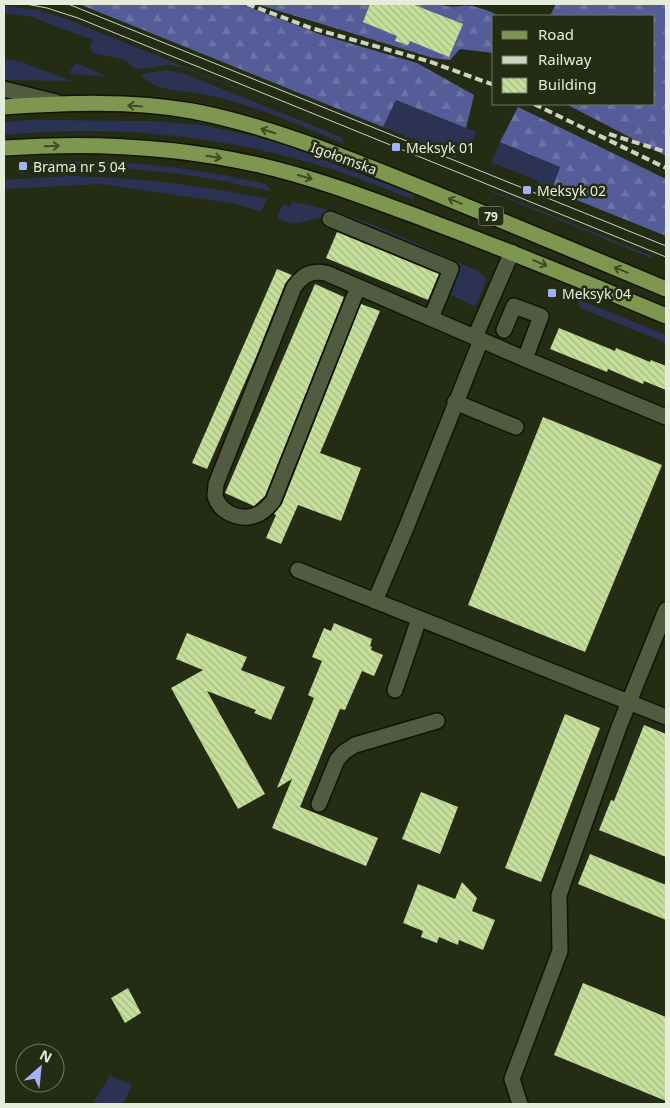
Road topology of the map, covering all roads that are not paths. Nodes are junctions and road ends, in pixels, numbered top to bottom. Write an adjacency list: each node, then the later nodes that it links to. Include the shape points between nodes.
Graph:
1 (4, 89): 2 (lane)
2 (62, 104): 3 (main road, Igołomska / 79); 8 (main road, Igołomska / 79, one-way to 2, via 357,162 256,127 184,110 118,104)
3 (4, 108)
4 (4, 148): 6 (main road, Igołomska / 79, one-way to 6, via 57,145 142,147 258,165 360,195)
5 (330, 219): 10 (lane, via 451,269)
6 (512, 252): 9 (main road, Igołomska / 79, one-way to 9); 12 (lane)
7 (358, 287): 7 (lane, via 273,501 257,515 234,516 221,508 215,495 216,484 294,287 300,278 316,271); 10 (lane)
8 (666, 289)
9 (666, 316)
10 (430, 318): 12 (lane)
11 (504, 330): 13 (lane, via 514,306 541,316)
12 (478, 339): 13 (lane); 14 (lane)
13 (525, 359): 15 (lane)
14 (456, 402): 16 (lane); 18 (lane)
15 (666, 417)
16 (516, 427)
17 (298, 570): 18 (lane)
18 (375, 601): 19 (lane)
19 (420, 619): 21 (lane); 22 (lane)
20 (664, 619): 22 (lane)
21 (395, 690)
22 (628, 703): 23 (lane); 26 (lane, via 559,895 560,951 512,1079)
23 (666, 717)
24 (437, 721): 25 (lane, via 355,745 344,752)
25 (319, 804)
26 (520, 1104)

